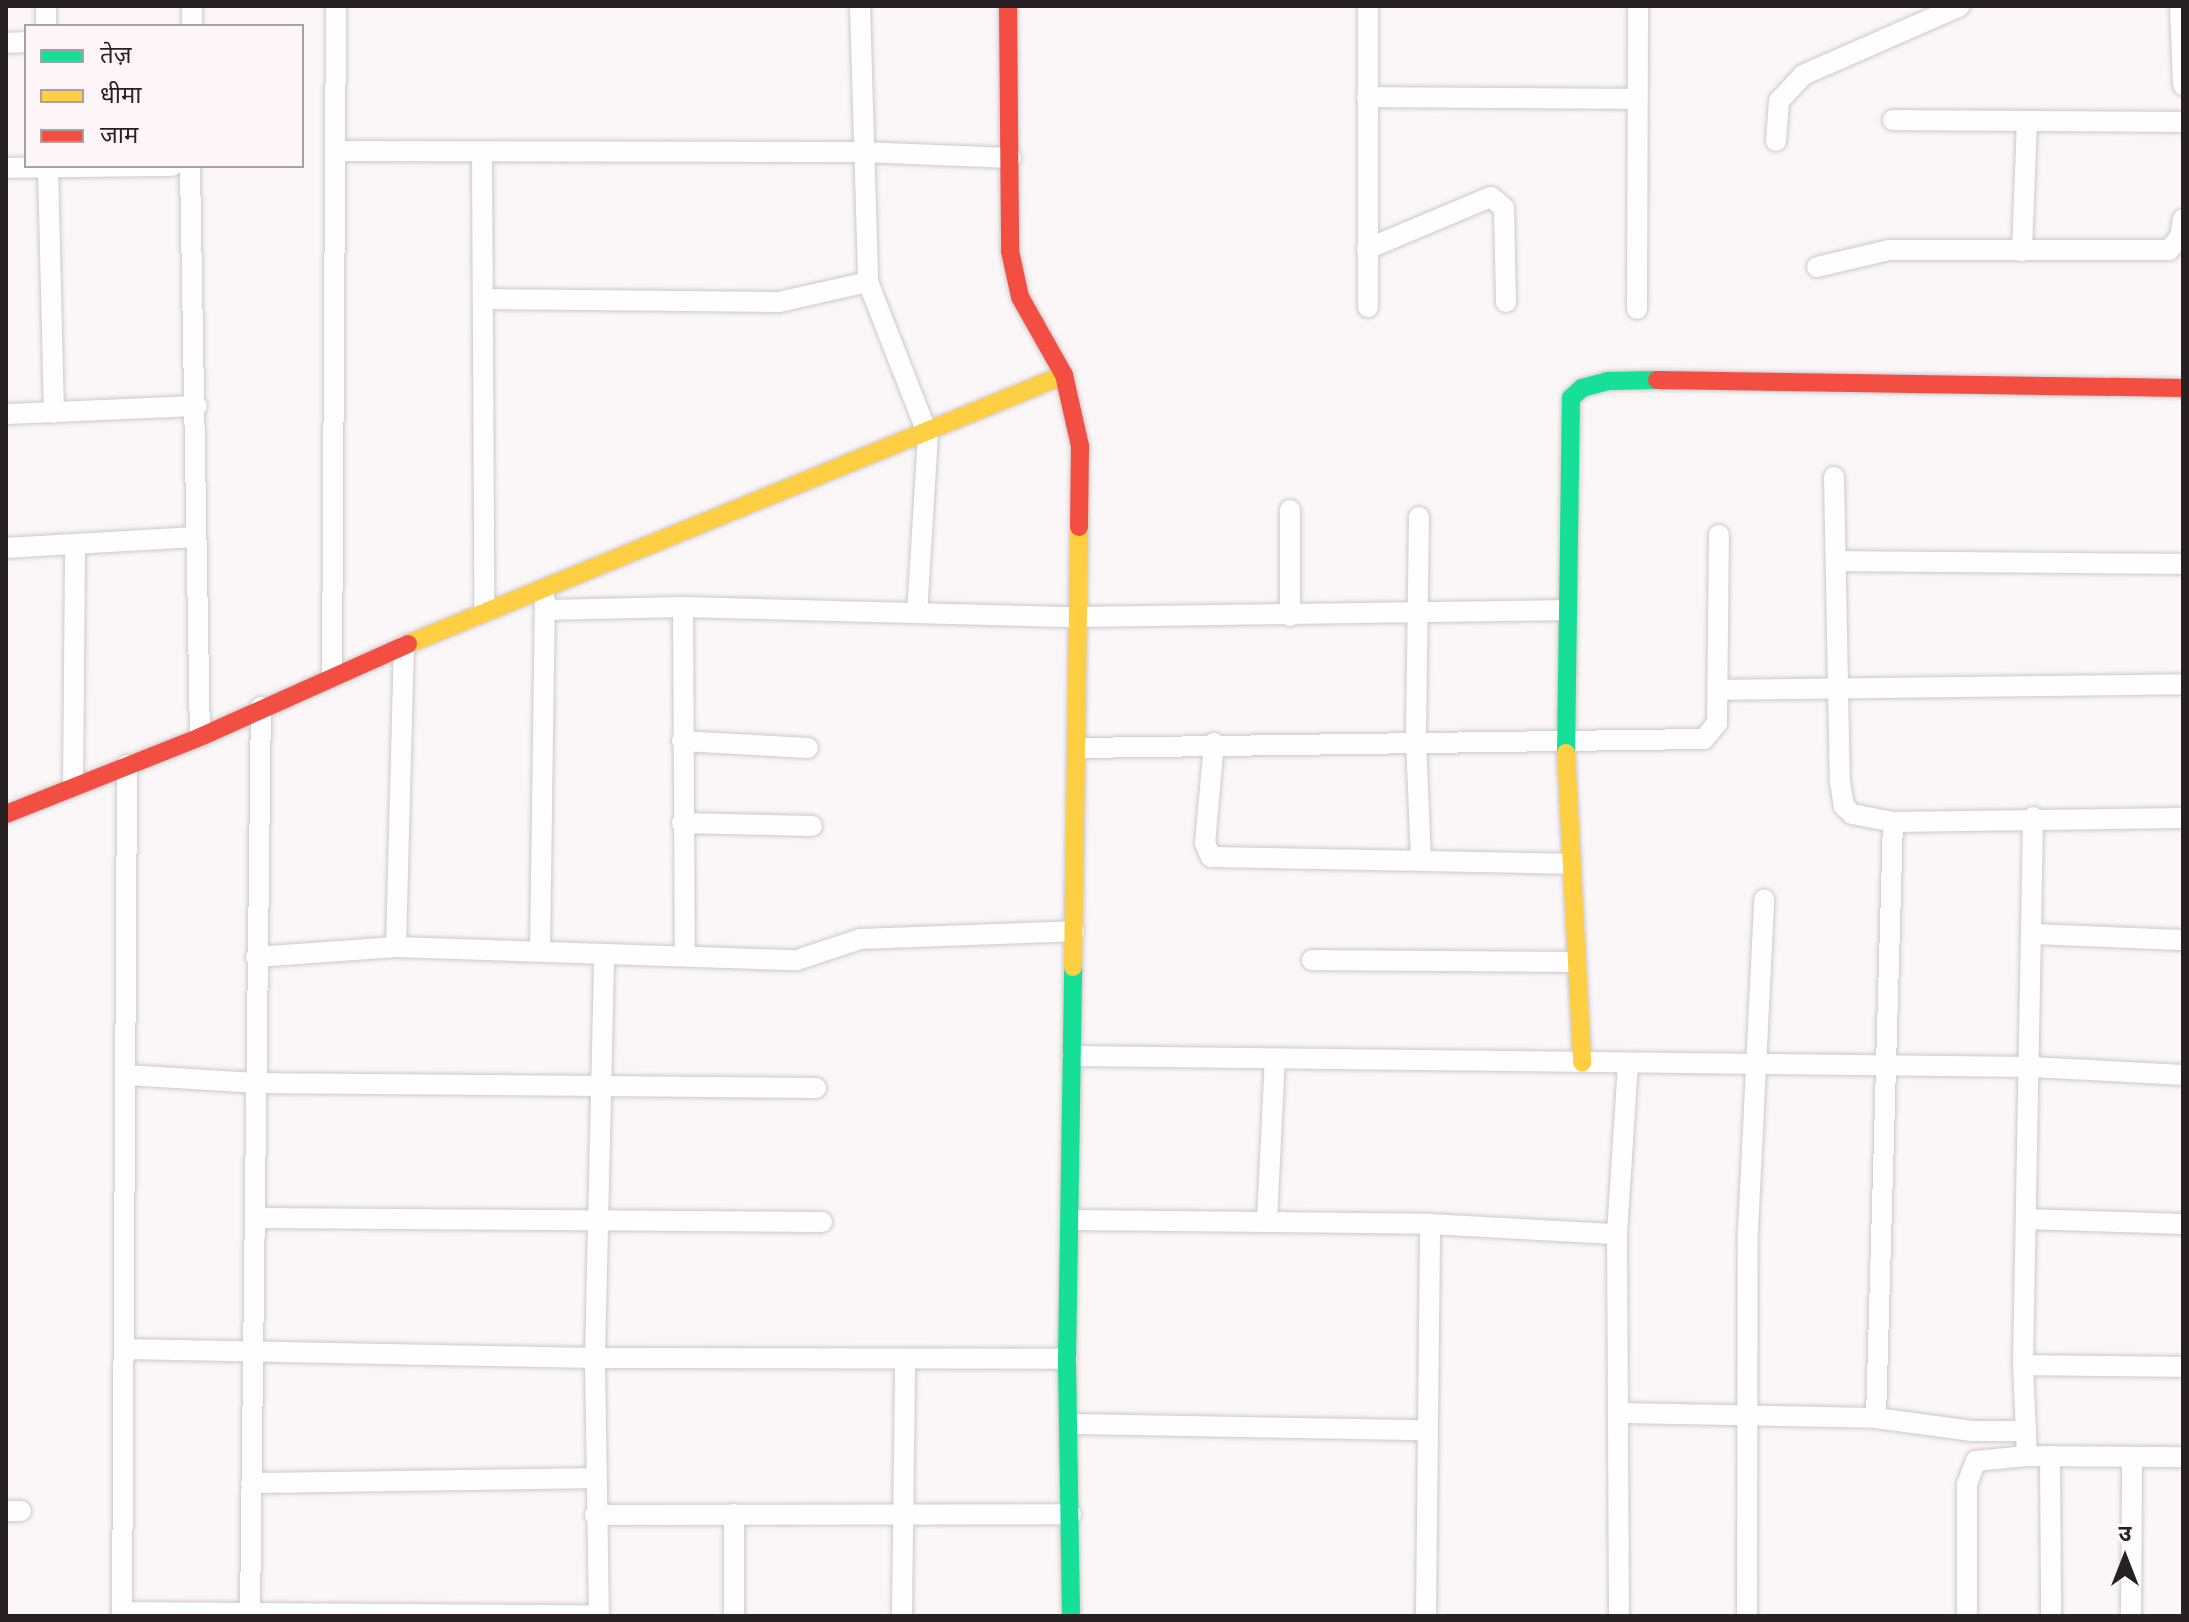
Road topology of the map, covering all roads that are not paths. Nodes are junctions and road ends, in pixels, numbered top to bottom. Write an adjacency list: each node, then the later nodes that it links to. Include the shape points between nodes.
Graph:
1 (336, 6): 15 (street)
2 (860, 6): 16 (street)
3 (1008, 6): 18 (street)
4 (1368, 6): 9 (street)
5 (1638, 6): 10 (street)
6 (1960, 6): 14 (street, via 1803,75 1779,101)
7 (2180, 6): 8 (street)
8 (2183, 85)
9 (1367, 97): 10 (street); 23 (street)
10 (1637, 99): 30 (street)
11 (1893, 120): 12 (street)
12 (2027, 122): 13 (street); 24 (street)
13 (2183, 122)
14 (1776, 141)
15 (335, 151): 17 (street); 55 (street)
16 (861, 152): 17 (street); 18 (street); 26 (street)
17 (482, 153): 27 (street)
18 (1011, 158): 31 (street, via 1014,275 1020,297)
19 (6, 168): 20 (street)
20 (48, 168): 34 (street)
21 (190, 168): 33 (street)
22 (2183, 219): 24 (street, via 2180,237 2169,250)
23 (1367, 249): 28 (street, via 1491,197 1504,208); 29 (street)
24 (2022, 251): 25 (street, via 1889,250)
25 (1817, 267)
26 (868, 282): 27 (street, via 779,302); 36 (street)
27 (485, 299): 48 (street)
28 (1506, 302)
29 (1368, 307)
30 (1637, 309)
31 (1064, 375): 36 (street); 53 (street, via 1080,446)
32 (2183, 388): 49 (street, via 1642,380 1582,388 1571,398 1568,414)
33 (197, 406): 34 (street); 41 (street)
34 (54, 413): 35 (street)
35 (6, 414)
36 (928, 435): 46 (street); 50 (street)
37 (1834, 477): 44 (street)
38 (1290, 510): 52 (street)
39 (1419, 517): 51 (street)
40 (1719, 535): 58 (street)
41 (194, 537): 42 (street); 60 (street)
42 (75, 545): 43 (street); 68 (street)
43 (6, 548)
44 (1837, 561): 45 (street); 57 (street)
45 (2183, 564)
46 (545, 600): 47 (street); 48 (street); 82 (street)
47 (683, 607): 50 (street); 62 (street)
48 (484, 610): 54 (street)
49 (1567, 610): 51 (street); 61 (street)
50 (917, 613): 53 (street)
51 (1416, 614): 52 (street); 63 (street)
52 (1290, 616): 53 (street)
53 (1076, 617): 66 (street)
54 (404, 646): 55 (street); 81 (street)
55 (332, 677): 59 (street)
56 (2183, 684): 57 (street)
57 (1841, 685): 58 (street); 72 (street, via 1844,806 1869,821)
58 (1718, 690): 61 (street, via 1717,723 1704,739)
59 (261, 707): 60 (street); 84 (street)
60 (200, 737): 67 (street)
61 (1566, 739): 63 (street); 76 (street)
62 (682, 741): 65 (street); 73 (street)
63 (1416, 741): 64 (street); 75 (street)
64 (1214, 743): 66 (street); 75 (street, via 1205,843 1211,857)
65 (808, 748)
66 (1079, 748): 78 (street)
67 (127, 765): 68 (street); 95 (street)
68 (73, 786): 69 (street)
69 (6, 814)
70 (2033, 817): 71 (street); 72 (street); 79 (street)
71 (2183, 818)
72 (1893, 822): 93 (street)
73 (682, 823): 74 (street); 83 (street)
74 (812, 826)
75 (1421, 860): 76 (street)
76 (1571, 864): 87 (street)
77 (1764, 899): 92 (street)
78 (1074, 931): 83 (street, via 860,939 797,960); 88 (street)
79 (2032, 934): 80 (street); 94 (street)
80 (2183, 940)
81 (396, 947): 82 (street); 84 (street)
82 (540, 951): 85 (street)
83 (685, 954): 85 (street)
84 (256, 957): 97 (street)
85 (604, 957): 98 (street)
86 (1312, 960): 87 (street)
87 (1573, 962): 90 (street)
88 (1072, 1056): 89 (street); 103 (street)
89 (1275, 1059): 90 (street); 104 (street)
90 (1582, 1063): 91 (street)
91 (1628, 1064): 92 (street); 108 (street)
92 (1758, 1064): 93 (street); 117 (street, via 1748,1231)
93 (1886, 1065): 94 (street); 118 (street)
94 (2032, 1067): 96 (street); 102 (street)
95 (126, 1075): 97 (street); 110 (street)
96 (2183, 1075)
97 (255, 1083): 98 (street); 100 (street)
98 (602, 1087): 99 (street); 101 (street)
99 (816, 1088)
100 (257, 1218): 101 (street); 109 (street)
101 (599, 1218): 105 (street); 111 (street)
102 (2026, 1219): 107 (street); 114 (street)
103 (1071, 1220): 104 (street); 112 (street)
104 (1267, 1220): 106 (street)
105 (822, 1222)
106 (1430, 1224): 108 (street); 120 (street)
107 (2183, 1224)
108 (1617, 1234): 116 (street)
109 (253, 1347): 110 (street); 111 (street); 127 (street)
110 (124, 1349): 132 (street)
111 (595, 1358): 113 (street); 126 (street)
112 (1067, 1359): 113 (street); 119 (street)
113 (905, 1361): 129 (street)
114 (2023, 1365): 115 (street); 121 (street)
115 (2183, 1367)
116 (1622, 1413): 117 (street); 139 (street)
117 (1751, 1414): 118 (street); 140 (street)
118 (1876, 1418): 121 (street)
119 (1070, 1424): 120 (street); 130 (street)
120 (1427, 1430): 138 (street)
121 (2026, 1431): 122 (street)
122 (2027, 1456): 123 (street); 141 (street, via 1988,1457 1969,1471)
123 (2050, 1456): 124 (street); 142 (street)
124 (2132, 1457): 125 (street); 143 (street)
125 (2183, 1457)
126 (594, 1478): 127 (street); 131 (street)
127 (251, 1483): 133 (street)
128 (734, 1514): 129 (street); 131 (street); 135 (street)
129 (903, 1514): 130 (street); 136 (street)
130 (1071, 1514): 137 (street)
131 (595, 1515): 134 (street)
132 (122, 1614): 133 (street)
133 (250, 1614): 134 (street)
134 (599, 1616)
135 (734, 1616)
136 (902, 1616)
137 (1071, 1616)
138 (1426, 1616)
139 (1619, 1616)
140 (1747, 1616)
141 (1967, 1616)
142 (2051, 1616)
143 (2131, 1616)

